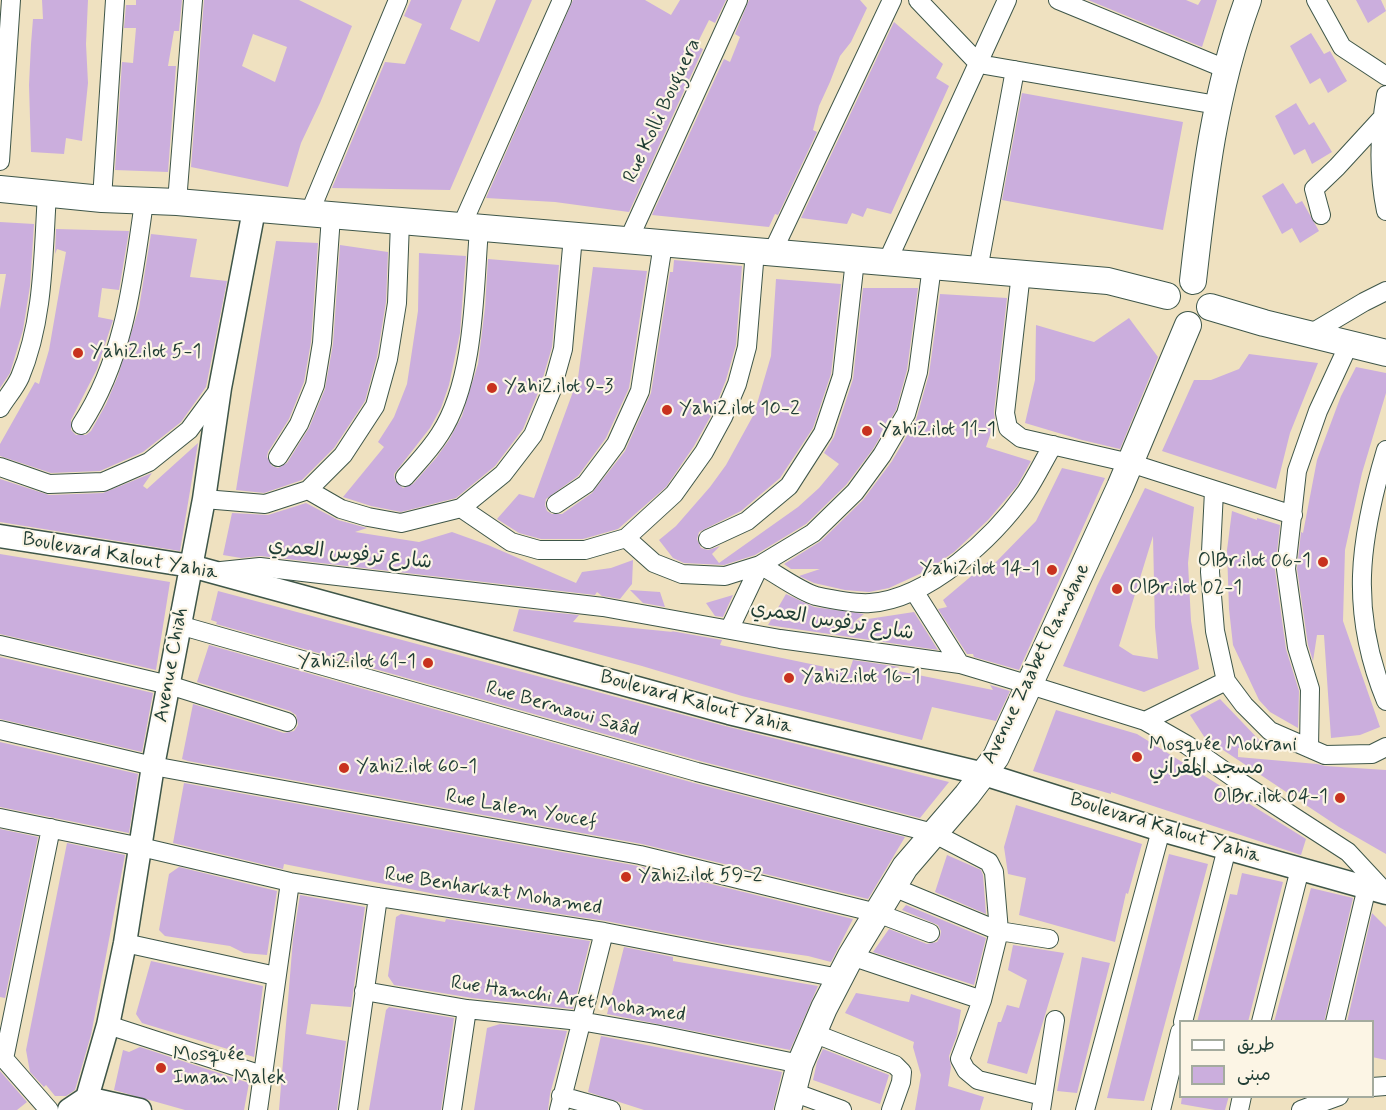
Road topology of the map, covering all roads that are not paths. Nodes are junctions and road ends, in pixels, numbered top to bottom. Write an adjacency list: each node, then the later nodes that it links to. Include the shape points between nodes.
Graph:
1 (10, 0): 20 (street)
2 (115, 0): 23 (street)
3 (193, 0): 25 (street)
4 (562, 0): 31 (street)
5 (738, 0): 33 (street, Rue Kolli Bouguera)
6 (892, 0): 35 (street)
7 (918, 0): 13 (street)
8 (1007, 0): 13 (street)
9 (1058, 0): 14 (street)
10 (1248, 0): 14 (main road)
11 (1316, 0): 16 (street, via 1342,47)
12 (392, 2): 29 (street)
13 (979, 64): 15 (street); 37 (street)
14 (1226, 69): 18 (main road)
15 (1015, 70): 18 (street); 39 (street)
16 (1386, 76)
17 (1386, 95): 19 (street)
18 (1217, 105): 41 (main road)
19 (1384, 118): 27 (street, via 1380,130 1381,186); 28 (street, via 1314,189)
20 (0, 161)
21 (0, 189): 22 (main road)
22 (47, 194): 23 (main road); 50 (street, via 41,294 32,340 19,378)
23 (102, 199): 24 (main road)
24 (144, 202): 25 (main road); 51 (street, via 127,309 113,362 97,401)
25 (177, 202): 26 (main road)
26 (254, 210): 29 (main road); 49 (street, Avenue Chiah)
27 (1386, 211)
28 (1321, 214)
29 (320, 215): 30 (main road); 54 (street, via 321,343 315,386 299,424)
30 (400, 222): 31 (main road); 58 (street, via 397,303 375,406 343,455)
31 (470, 228): 32 (main road); 57 (street, via 471,327 459,395 441,434)
32 (573, 236): 33 (main road); 62 (street, via 563,349 551,392 533,435 503,474)
33 (628, 241): 34 (main road)
34 (663, 244): 35 (main road); 61 (street, via 640,391 616,444 586,484)
35 (764, 252): 36 (main road); 65 (street, via 747,347 723,417 674,494)
36 (855, 260): 37 (main road); 66 (street, via 842,376 823,433 789,486 747,521)
37 (887, 262): 38 (main road)
38 (932, 267): 39 (main road); 67 (street, via 918,372 906,414 855,492 813,533)
39 (978, 270): 40 (main road)
40 (1021, 273): 43 (main road, via 1108,281); 52 (street, via 1005,413 1008,428 1021,438)
41 (1193, 280): 43 (main road, via 1174,285); 44 (main road, via 1209,293)
42 (1386, 291): 46 (street)
43 (1167, 296): 45 (main road, via 1170,316)
44 (1210, 307): 45 (main road, via 1205,317); 46 (main road)
45 (1188, 325): 55 (main road, Avenue Zaabet Ramdane)
46 (1310, 334): 47 (main road)
47 (1349, 344): 48 (main road); 63 (street, via 1318,411 1297,471)
48 (1386, 353)
49 (220, 388): 56 (street, via 189,429 149,462 102,482 49,484); 60 (street, Avenue Chiah)
50 (0, 408)
51 (81, 425)
52 (1053, 445): 55 (street); 69 (street, via 999,527 958,562)
53 (1386, 450): 77 (street, via 1372,498 1362,556 1363,625)
54 (278, 457)
55 (1130, 463): 59 (street); 76 (main road, Avenue Zaabet Ramdane)
56 (0, 467)
57 (405, 477)
58 (308, 490): 60 (street, via 265,504); 62 (street, via 341,508 401,523)
59 (1214, 491): 63 (street); 74 (street, via 1210,572 1215,631)
60 (204, 499): 68 (street, Avenue Chiah)
61 (556, 504)
62 (460, 508): 65 (street, via 511,542 539,550 585,550)
63 (1293, 515): 82 (street, via 1286,569 1297,647 1310,689)
64 (0, 536): 68 (street, Boulevard Kalout Yahia)
65 (626, 538): 67 (street, via 654,563 682,574 725,576)
66 (708, 539)
67 (760, 565): 69 (street, via 814,595 869,603); 71 (street)
68 (201, 569): 70 (street, Avenue Chiah); 71 (street, شارع ترفوس العمري, via 271,568 603,607); 84 (street, Boulevard Kalout Yahia, via 729,713)
69 (914, 591): 73 (street)
70 (179, 625): 75 (street, Avenue Chiah); 88 (street, Rue Bernaoui Saâd, via 697,772)
71 (730, 628): 73 (street, شارع ترفوس العمري, via 780,639)
72 (0, 645): 75 (street)
73 (960, 664): 76 (street, شارع ترفوس العمري)
74 (1226, 681): 78 (street); 82 (street, via 1270,731)
75 (169, 685): 79 (street); 83 (street, Avenue Chiah)
76 (1030, 685): 78 (street, شارع ترفوس العمري); 84 (main road, Avenue Zaabet Ramdane)
77 (1386, 701)
78 (1145, 721): 94 (street, شارع ترفوس العمري, via 1348,852)
79 (287, 722)
80 (0, 730): 83 (street, Rue Lalem Youcef)
81 (1386, 747): 82 (street, via 1372,754 1325,755)
82 (1309, 748)
83 (153, 766): 89 (street, Avenue Chiah); 96 (street, Rue Lalem Youcef, via 640,855)
84 (984, 774): 87 (street, Boulevard Kalout Yahia); 88 (main road, Avenue Zaabet Ramdane)
85 (0, 818): 86 (street, Rue Benharkat Mohamed)
86 (51, 828): 89 (street, Rue Benharkat Mohamed); 116 (street)
87 (1161, 830): 90 (street, Boulevard Kalout Yahia); 133 (street)
88 (933, 833): 93 (main road, Avenue Zaabet Ramdane); 97 (street, Rue Bernaoui Saâd, via 990,862)
89 (141, 847): 92 (street, Rue Benharkat Mohamed); 101 (street, Avenue Chiah)
90 (1227, 848): 91 (street, Boulevard Kalout Yahia); 109 (street)
91 (1300, 868): 94 (street, Boulevard Kalout Yahia); 110 (street)
92 (290, 882): 95 (street, Rue Benharkat Mohamed); 103 (street)
93 (893, 887): 96 (main road, Avenue Zaabet Ramdane); 97 (street)
94 (1380, 891): 111 (street)
95 (378, 897): 98 (street, Rue Benharkat Mohamed); 105 (street)
96 (877, 913): 99 (street, Rue Lalem Youcef); 102 (main road, Avenue Zaabet Ramdane)
97 (999, 931): 100 (street); 106 (street)
98 (604, 932): 104 (street, Rue Benharkat Mohamed); 112 (street)
99 (930, 933)
100 (1049, 939)
101 (125, 943): 103 (street); 113 (street, Avenue Chiah)
102 (850, 956): 104 (main road, Avenue Zaabet Ramdane); 106 (street)
103 (276, 976): 118 (street)
104 (839, 978): 114 (main road, Avenue Zaabet Ramdane)
105 (364, 991): 107 (street, Rue Hamchi Aret Mohamed); 128 (street)
106 (982, 1000): 122 (street, via 960,1059 966,1070 978,1080)
107 (466, 1009): 112 (street, Rue Hamchi Aret Mohamed); 129 (street)
108 (1054, 1020): 122 (street)
109 (1184, 1020)
110 (1262, 1020)
111 (1336, 1020)
112 (580, 1021): 117 (street, Rue Hamchi Aret Mohamed); 121 (street)
113 (108, 1025): 118 (street); 123 (street, Avenue Chiah)
114 (813, 1033): 117 (main road, Avenue Zaabet Ramdane); 132 (street, via 895,1065 902,1072)
115 (1179, 1036): 134 (street)
116 (2, 1056): 125 (street)
117 (800, 1064): 120 (main road, Avenue Zaabet Ramdane)
118 (262, 1075): 127 (street)
119 (1332, 1098): 124 (street)
120 (790, 1101): 131 (street)
121 (560, 1103): 130 (street)
122 (1042, 1103)
123 (78, 1104): 126 (street)
124 (1311, 1104)
125 (49, 1110)
126 (140, 1110)
127 (258, 1110)
128 (348, 1110)
129 (452, 1110)
130 (611, 1110)
131 (842, 1110)
132 (891, 1110)
133 (1085, 1110)
134 (1161, 1110)

